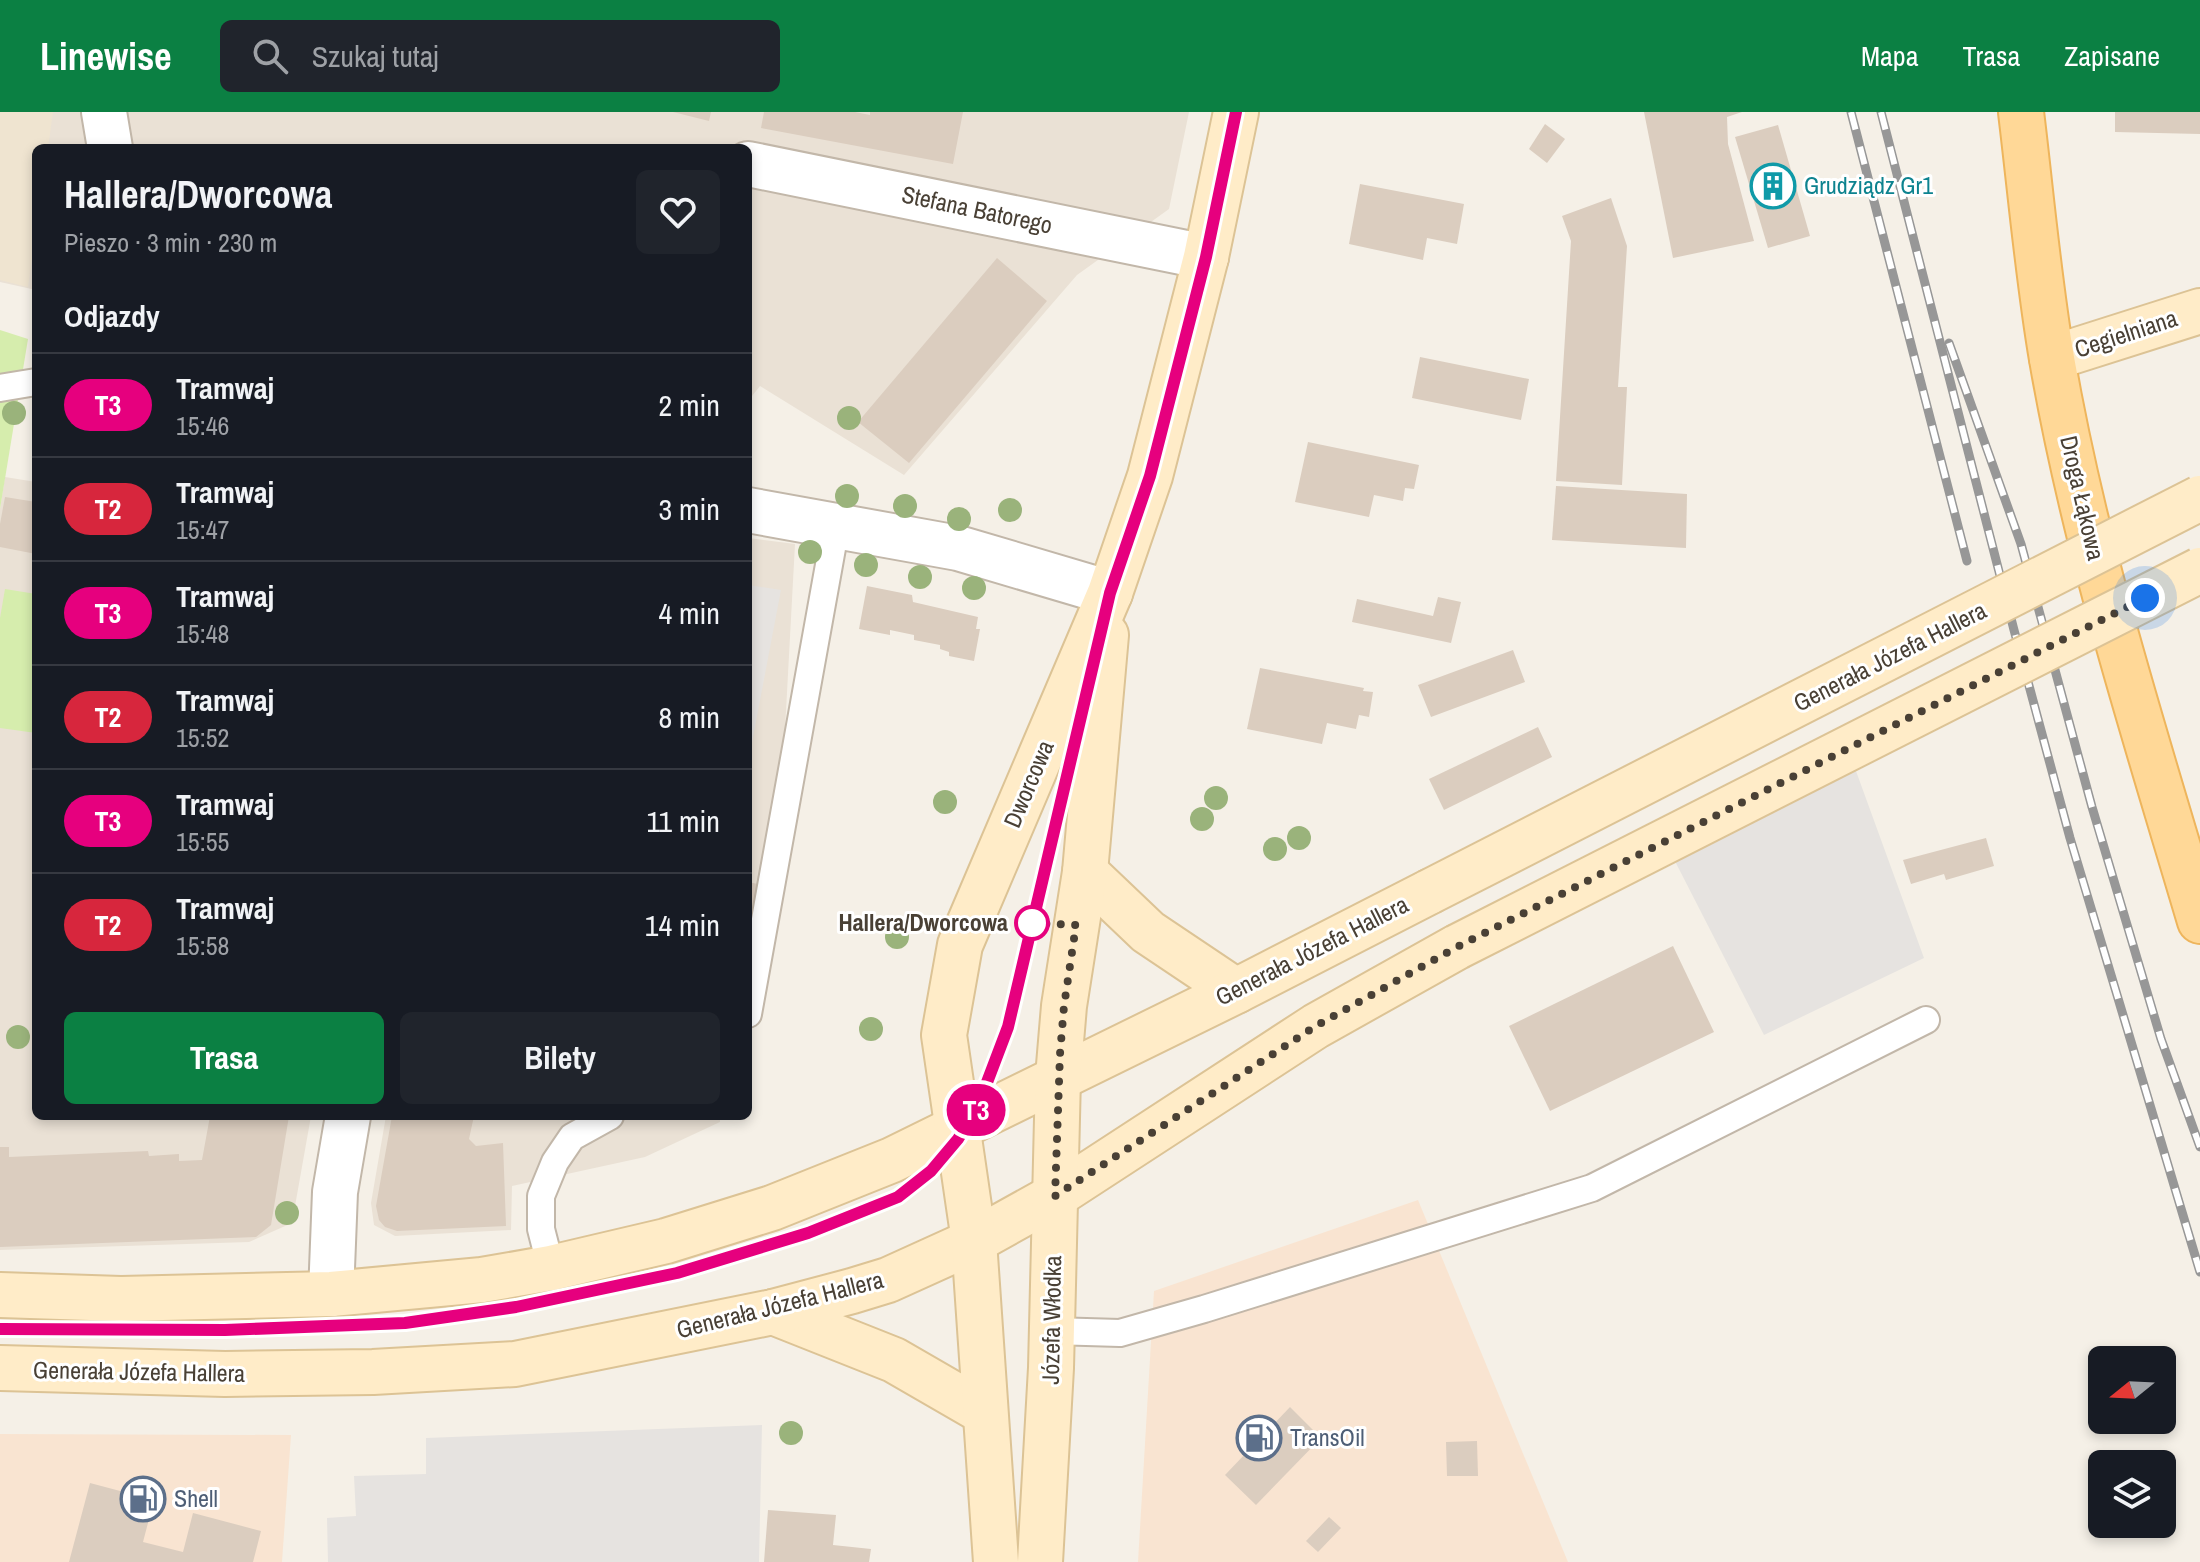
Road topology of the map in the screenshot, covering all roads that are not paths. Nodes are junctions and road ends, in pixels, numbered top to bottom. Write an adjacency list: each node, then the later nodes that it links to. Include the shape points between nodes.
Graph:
1 (104, 112): 4 (street)
2 (1236, 112): 6 (main road)
3 (2021, 112): 8 (main road, Droga Łąkowa)
4 (109, 144)
5 (752, 165): 6 (street, Stefana Batorego)
6 (1206, 257): 15 (main road, via 1150,476)
7 (2200, 311): 8 (main road, Cegielniana)
8 (2052, 358): 17 (main road, Droga Łąkowa, via 2107,605)
9 (32, 383): 10 (lane)
10 (0, 388)
11 (2200, 498): 18 (main road, Generała Józefa Hallera, bridge)
12 (752, 511): 13 (street)
13 (836, 526): 15 (street, via 958,548); 19 (lane)
14 (2200, 570): 25 (main road, Generała Józefa Hallera, bridge, via 1457,947 1316,1026)
15 (1110, 593): 16 (main road, Dworcowa); 24 (main road, Dworcowa, via 960,945 944,1035)
16 (1085, 872): 18 (main road, via 1148,932); 21 (main road, Dworcowa)
17 (2200, 921)
18 (1236, 991): 21 (main road, Generała Józefa Hallera)
19 (752, 992)
20 (1926, 1020): 31 (lane, via 1592,1188 1120,1333)
21 (1058, 1077): 24 (main road, Generała Józefa Hallera); 25 (main road, Józefa Włodka)
22 (347, 1120): 28 (street, via 335,1192)
23 (603, 1120): 27 (lane, via 572,1137 541,1196 541,1229)
24 (956, 1126): 26 (main road); 27 (main road, Generała Józefa Hallera, via 892,1160 772,1208 666,1241)
25 (1055, 1196): 26 (main road, Generała Józefa Hallera); 31 (main road, Józefa Włodka)
26 (974, 1241): 30 (main road, Generała Józefa Hallera, via 888,1280); 33 (main road)
27 (551, 1268): 28 (main road, Generała Józefa Hallera)
28 (331, 1294): 29 (main road, Generała Józefa Hallera, via 121,1299)
29 (0, 1295)
30 (773, 1312): 32 (main road, Generała Józefa Hallera, via 515,1364 239,1374); 33 (main road, via 894,1360)
31 (1052, 1331): 35 (main road, Józefa Włodka)
32 (0, 1368)
33 (984, 1412): 34 (main road)
34 (996, 1562)
35 (1040, 1562)

